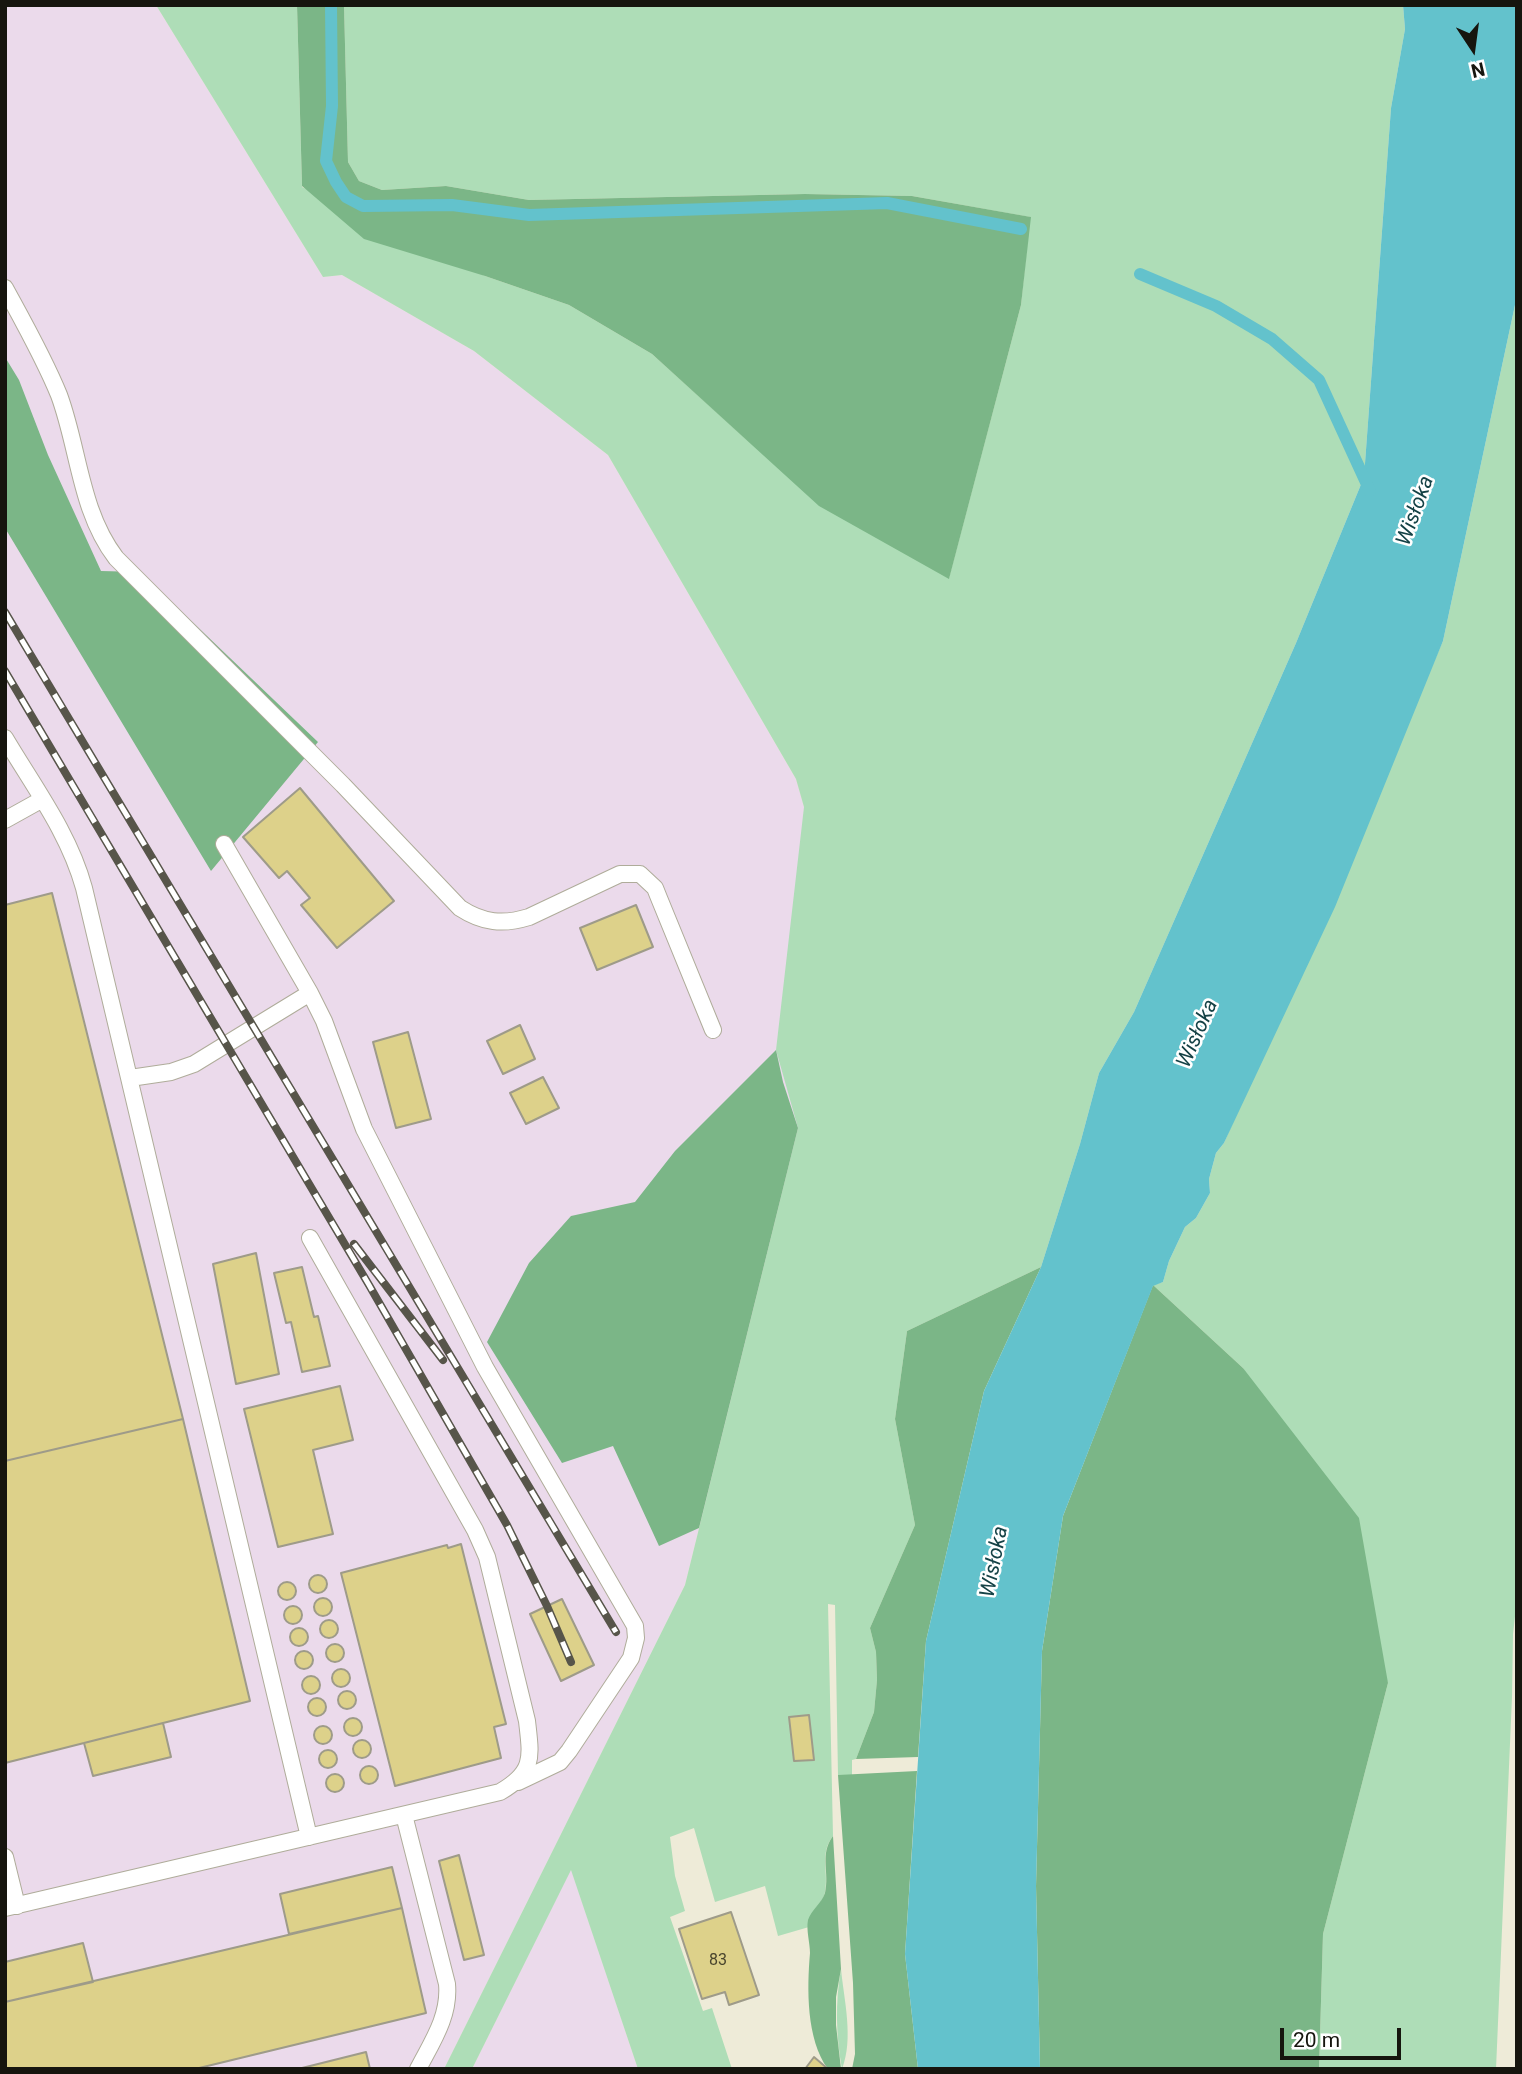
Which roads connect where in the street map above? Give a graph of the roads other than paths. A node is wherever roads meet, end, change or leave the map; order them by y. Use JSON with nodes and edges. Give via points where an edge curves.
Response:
{"nodes":[{"id":1,"x":5,"y":288,"type":"edge"},
{"id":2,"x":5,"y":738,"type":"edge"},
{"id":3,"x":41,"y":800,"type":"junction"},
{"id":4,"x":5,"y":820,"type":"edge"},
{"id":5,"x":224,"y":844,"type":"dead end"},
{"id":6,"x":310,"y":993,"type":"junction"},
{"id":7,"x":713,"y":1030,"type":"dead end"},
{"id":8,"x":130,"y":1078,"type":"junction"},
{"id":9,"x":310,"y":1238,"type":"dead end"},
{"id":10,"x":518,"y":1782,"type":"junction"},
{"id":11,"x":404,"y":1815,"type":"junction"},
{"id":12,"x":309,"y":1837,"type":"junction"},
{"id":13,"x":5,"y":1857,"type":"edge"},
{"id":14,"x":11,"y":1907,"type":"edge"},
{"id":15,"x":418,"y":2069,"type":"edge"}],
"edges":[{"from":1,"to":7,"type":"lane","via":[[59,396],[95,523],[116,558],[471,915],[484,921],[514,922],[620,874],[640,874],[659,898]]},
{"from":2,"to":3,"type":"lane"},
{"from":3,"to":4,"type":"lane"},
{"from":3,"to":8,"type":"lane","via":[[76,859]]},
{"from":5,"to":6,"type":"lane"},
{"from":6,"to":8,"type":"lane","via":[[194,1064]]},
{"from":6,"to":10,"type":"lane","via":[[365,1129],[478,1355],[635,1626],[631,1658],[569,1751],[560,1762]]},
{"from":8,"to":12,"type":"lane"},
{"from":9,"to":10,"type":"lane","via":[[487,1557],[527,1721],[528,1765]]},
{"from":10,"to":11,"type":"lane","via":[[500,1792]]},
{"from":11,"to":12,"type":"lane"},
{"from":11,"to":15,"type":"lane","via":[[448,1997]]},
{"from":12,"to":14,"type":"lane"},
{"from":13,"to":14,"type":"lane"}]}
